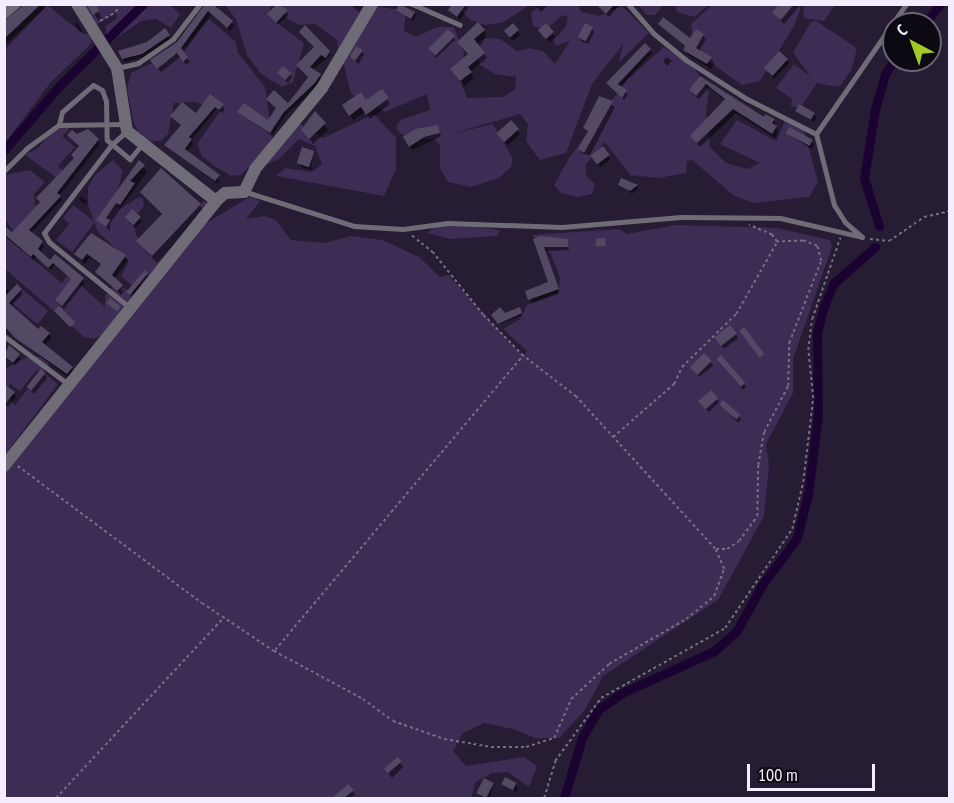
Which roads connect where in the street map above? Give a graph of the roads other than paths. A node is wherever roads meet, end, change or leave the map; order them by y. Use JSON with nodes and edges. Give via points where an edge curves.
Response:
{"nodes":[{"id":1,"x":16,"y":4,"type":"edge"},
{"id":2,"x":77,"y":4,"type":"edge"},
{"id":3,"x":200,"y":4,"type":"edge"},
{"id":4,"x":372,"y":4,"type":"edge"},
{"id":5,"x":412,"y":4,"type":"edge"},
{"id":6,"x":628,"y":4,"type":"edge"},
{"id":7,"x":906,"y":4,"type":"edge"},
{"id":8,"x":4,"y":14,"type":"edge"},
{"id":9,"x":460,"y":25,"type":"dead end"},
{"id":10,"x":117,"y":68,"type":"junction"},
{"id":11,"x":58,"y":125,"type":"junction"},
{"id":12,"x":104,"y":125,"type":"junction"},
{"id":13,"x":127,"y":127,"type":"junction"},
{"id":14,"x":816,"y":134,"type":"junction"},
{"id":15,"x":112,"y":144,"type":"junction"},
{"id":16,"x":142,"y":144,"type":"junction"},
{"id":17,"x":4,"y":171,"type":"edge"},
{"id":18,"x":244,"y":192,"type":"junction"},
{"id":19,"x":216,"y":201,"type":"junction"},
{"id":20,"x":862,"y":237,"type":"junction"},
{"id":21,"x":870,"y":239,"type":"road end"},
{"id":22,"x":129,"y":307,"type":"junction"},
{"id":23,"x":4,"y":336,"type":"edge"},
{"id":24,"x":70,"y":385,"type":"junction"},
{"id":25,"x":6,"y":460,"type":"edge"}],
"edges":[{"from":1,"to":8,"type":"street"},
{"from":2,"to":10,"type":"street"},
{"from":3,"to":10,"type":"lane","via":[[173,39],[138,63]]},
{"from":4,"to":18,"type":"street","via":[[321,88],[255,169]]},
{"from":5,"to":9,"type":"lane"},
{"from":6,"to":14,"type":"lane","via":[[653,33],[686,60],[747,99]]},
{"from":7,"to":14,"type":"lane"},
{"from":10,"to":13,"type":"street"},
{"from":11,"to":12,"type":"lane"},
{"from":11,"to":12,"type":"lane","via":[[62,112],[93,85],[102,90],[106,101]]},
{"from":11,"to":17,"type":"lane"},
{"from":12,"to":13,"type":"lane"},
{"from":12,"to":15,"type":"lane"},
{"from":13,"to":15,"type":"lane"},
{"from":13,"to":16,"type":"street"},
{"from":14,"to":20,"type":"lane","via":[[834,205],[844,222]]},
{"from":15,"to":16,"type":"lane","via":[[130,159]]},
{"from":15,"to":22,"type":"lane","via":[[44,233]]},
{"from":16,"to":19,"type":"street"},
{"from":18,"to":19,"type":"street","via":[[225,193]]},
{"from":18,"to":20,"type":"lane","via":[[354,225],[403,229],[448,223],[562,227],[681,217],[780,218]]},
{"from":19,"to":22,"type":"street"},
{"from":20,"to":21,"type":"lane"},
{"from":22,"to":24,"type":"street"},
{"from":23,"to":24,"type":"lane"},
{"from":24,"to":25,"type":"street"}]}
